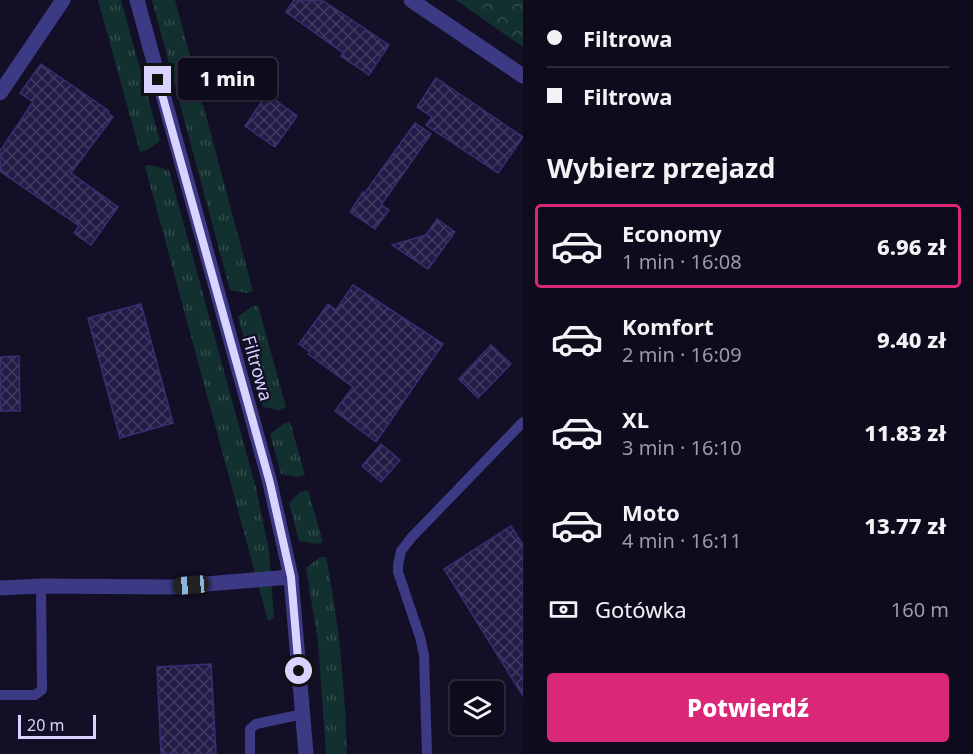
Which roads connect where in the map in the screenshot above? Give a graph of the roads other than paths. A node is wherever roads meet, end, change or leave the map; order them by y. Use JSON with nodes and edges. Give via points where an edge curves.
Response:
{"nodes":[{"id":1,"x":63,"y":0,"type":"edge"},
{"id":2,"x":137,"y":0,"type":"edge"},
{"id":3,"x":411,"y":0,"type":"edge"},
{"id":4,"x":523,"y":76,"type":"edge"},
{"id":5,"x":0,"y":93,"type":"edge"},
{"id":6,"x":523,"y":422,"type":"edge"},
{"id":7,"x":291,"y":577,"type":"junction"},
{"id":8,"x":41,"y":586,"type":"junction"},
{"id":9,"x":0,"y":588,"type":"edge"},
{"id":10,"x":0,"y":695,"type":"edge"},
{"id":11,"x":303,"y":714,"type":"junction"},
{"id":12,"x":249,"y":754,"type":"edge"},
{"id":13,"x":306,"y":754,"type":"edge"},
{"id":14,"x":427,"y":754,"type":"edge"}],
"edges":[{"from":1,"to":5,"type":"street"},
{"from":2,"to":7,"type":"street","name":"Filtrowa","via":[[270,483]]},
{"from":3,"to":4,"type":"street"},
{"from":6,"to":14,"type":"lane","via":[[401,551],[398,572],[424,655]]},
{"from":7,"to":8,"type":"street","via":[[170,587]]},
{"from":7,"to":11,"type":"street","name":"Filtrowa"},
{"from":8,"to":9,"type":"street"},
{"from":8,"to":10,"type":"lane","via":[[42,690],[34,695]]},
{"from":11,"to":12,"type":"lane","via":[[256,724],[250,729]]},
{"from":11,"to":13,"type":"street","name":"Filtrowa"}]}
